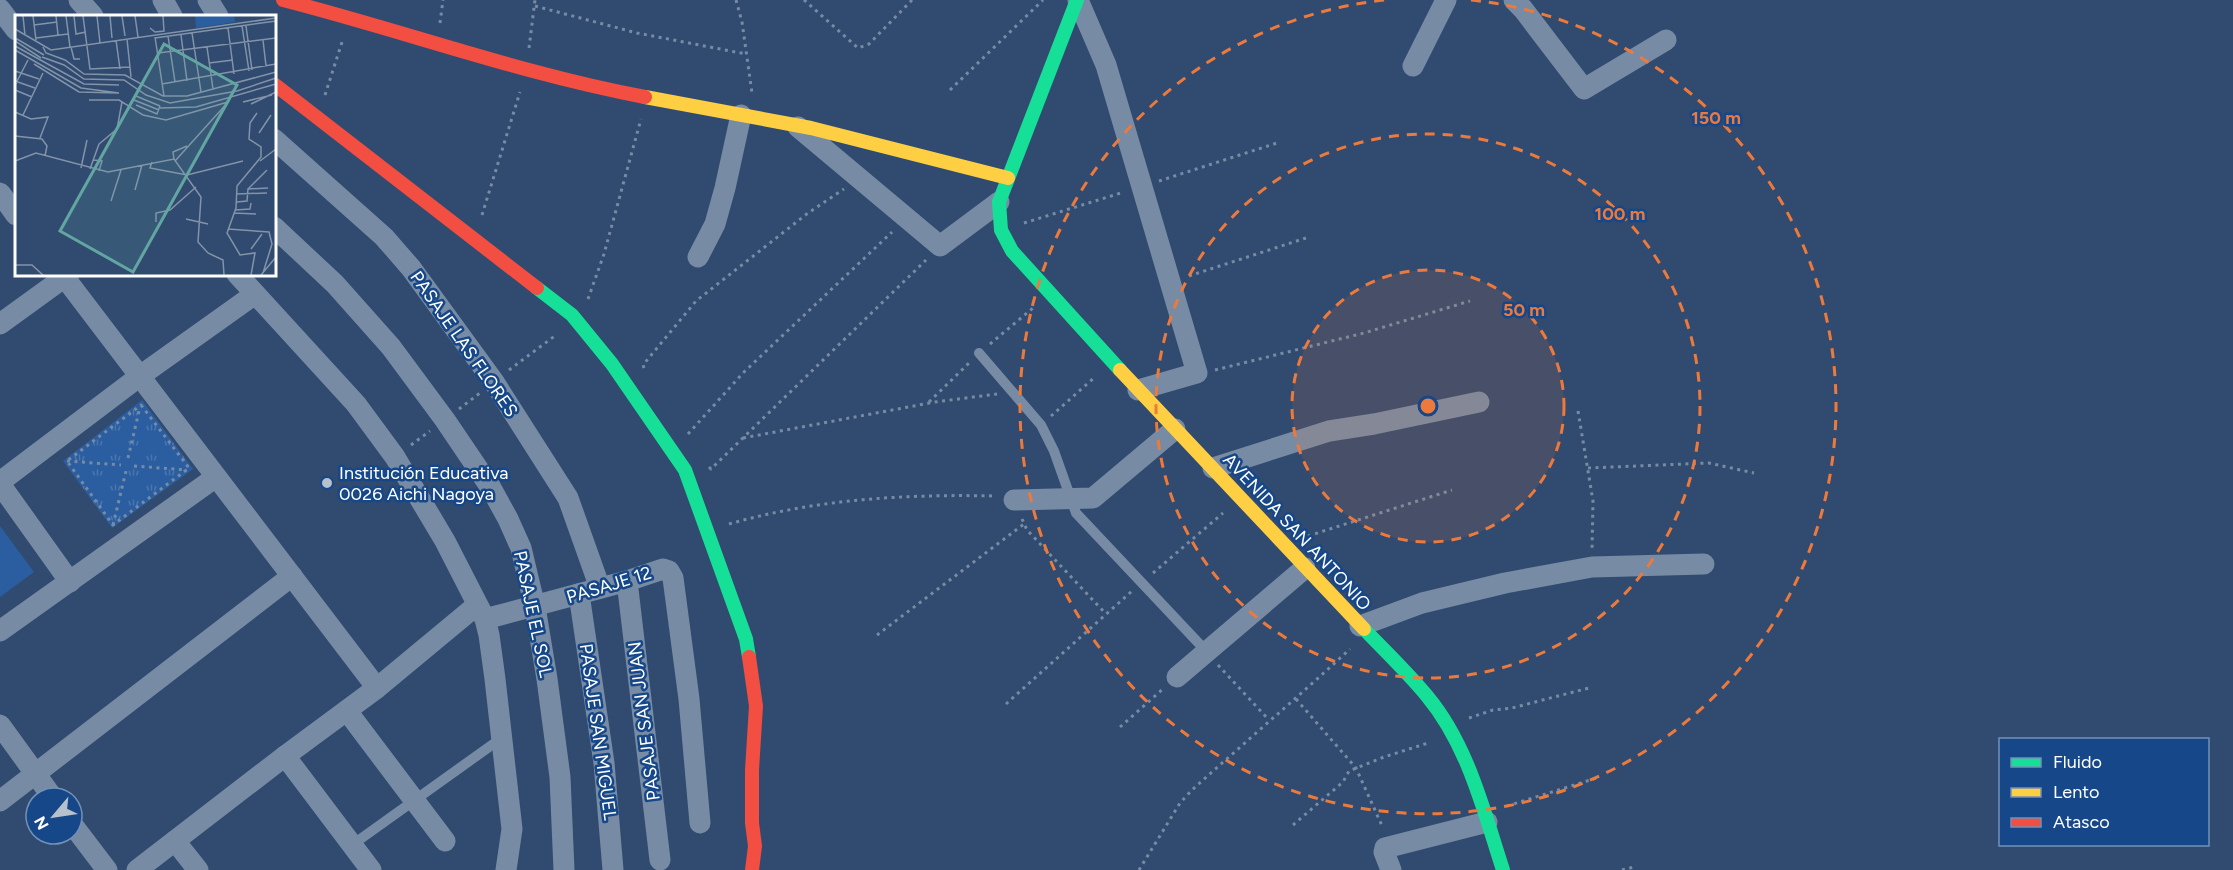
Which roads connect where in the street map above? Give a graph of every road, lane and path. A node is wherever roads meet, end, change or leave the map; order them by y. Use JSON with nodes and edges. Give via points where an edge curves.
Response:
{"nodes":[{"id":1,"x":80,"y":0,"type":"edge"},
{"id":2,"x":163,"y":0,"type":"edge"},
{"id":3,"x":208,"y":0,"type":"edge"},
{"id":4,"x":283,"y":0,"type":"edge"},
{"id":5,"x":535,"y":0,"type":"edge"},
{"id":6,"x":736,"y":0,"type":"edge"},
{"id":7,"x":804,"y":0,"type":"edge"},
{"id":8,"x":912,"y":0,"type":"edge"},
{"id":9,"x":1043,"y":0,"type":"edge"},
{"id":10,"x":1077,"y":0,"type":"edge"},
{"id":11,"x":1446,"y":0,"type":"edge"},
{"id":12,"x":1524,"y":3,"type":"edge"},
{"id":13,"x":534,"y":6,"type":"junction"},
{"id":14,"x":0,"y":9,"type":"edge"},
{"id":15,"x":92,"y":15,"type":"edge"},
{"id":16,"x":171,"y":15,"type":"edge"},
{"id":17,"x":217,"y":15,"type":"edge"},
{"id":18,"x":349,"y":17,"type":"junction"},
{"id":19,"x":15,"y":29,"type":"edge"},
{"id":20,"x":1666,"y":40,"type":"dead end"},
{"id":21,"x":747,"y":54,"type":"junction"},
{"id":22,"x":1413,"y":66,"type":"dead end"},
{"id":23,"x":527,"y":70,"type":"junction"},
{"id":24,"x":276,"y":86,"type":"edge"},
{"id":25,"x":950,"y":90,"type":"dead end"},
{"id":26,"x":640,"y":96,"type":"junction"},
{"id":27,"x":748,"y":117,"type":"junction"},
{"id":28,"x":318,"y":118,"type":"junction"},
{"id":29,"x":795,"y":125,"type":"junction"},
{"id":30,"x":276,"y":141,"type":"edge"},
{"id":31,"x":1008,"y":178,"type":"junction"},
{"id":32,"x":859,"y":179,"type":"junction"},
{"id":33,"x":0,"y":194,"type":"edge"},
{"id":34,"x":999,"y":202,"type":"junction"},
{"id":35,"x":15,"y":214,"type":"edge"},
{"id":36,"x":907,"y":219,"type":"junction"},
{"id":37,"x":276,"y":229,"type":"edge"},
{"id":38,"x":1309,"y":237,"type":"dead end"},
{"id":39,"x":475,"y":240,"type":"junction"},
{"id":40,"x":940,"y":246,"type":"junction"},
{"id":41,"x":698,"y":257,"type":"dead end"},
{"id":42,"x":65,"y":276,"type":"edge"},
{"id":43,"x":239,"y":276,"type":"edge"},
{"id":44,"x":1170,"y":282,"type":"junction"},
{"id":45,"x":255,"y":294,"type":"junction"},
{"id":46,"x":1470,"y":301,"type":"dead end"},
{"id":47,"x":0,"y":324,"type":"edge"},
{"id":48,"x":579,"y":324,"type":"junction"},
{"id":49,"x":979,"y":353,"type":"dead end"},
{"id":50,"x":1113,"y":362,"type":"junction"},
{"id":51,"x":1197,"y":373,"type":"junction"},
{"id":52,"x":140,"y":376,"type":"junction"},
{"id":53,"x":1138,"y":390,"type":"junction"},
{"id":54,"x":632,"y":392,"type":"junction"},
{"id":55,"x":1013,"y":392,"type":"junction"},
{"id":56,"x":1479,"y":402,"type":"dead end"},
{"id":57,"x":141,"y":405,"type":"junction"},
{"id":58,"x":1578,"y":411,"type":"dead end"},
{"id":59,"x":1041,"y":424,"type":"junction"},
{"id":60,"x":1175,"y":429,"type":"junction"},
{"id":61,"x":685,"y":438,"type":"dead end"},
{"id":62,"x":743,"y":438,"type":"junction"},
{"id":63,"x":128,"y":458,"type":"dead end"},
{"id":64,"x":67,"y":460,"type":"junction"},
{"id":65,"x":121,"y":465,"type":"dead end"},
{"id":66,"x":134,"y":466,"type":"dead end"},
{"id":67,"x":1213,"y":468,"type":"junction"},
{"id":68,"x":1588,"y":468,"type":"junction"},
{"id":69,"x":187,"y":470,"type":"junction"},
{"id":70,"x":685,"y":470,"type":"junction"},
{"id":71,"x":126,"y":471,"type":"dead end"},
{"id":72,"x":1754,"y":473,"type":"dead end"},
{"id":73,"x":216,"y":477,"type":"junction"},
{"id":74,"x":0,"y":483,"type":"edge"},
{"id":75,"x":1452,"y":490,"type":"dead end"},
{"id":76,"x":1241,"y":497,"type":"junction"},
{"id":77,"x":1014,"y":500,"type":"junction"},
{"id":78,"x":1072,"y":500,"type":"junction"},
{"id":79,"x":1024,"y":524,"type":"junction"},
{"id":80,"x":706,"y":528,"type":"junction"},
{"id":81,"x":118,"y":534,"type":"junction"},
{"id":82,"x":1284,"y":544,"type":"junction"},
{"id":83,"x":1704,"y":564,"type":"dead end"},
{"id":84,"x":1592,"y":567,"type":"junction"},
{"id":85,"x":1305,"y":568,"type":"junction"},
{"id":86,"x":292,"y":576,"type":"junction"},
{"id":87,"x":627,"y":581,"type":"junction"},
{"id":88,"x":70,"y":582,"type":"junction"},
{"id":89,"x":1142,"y":583,"type":"junction"},
{"id":90,"x":600,"y":588,"type":"junction"},
{"id":91,"x":579,"y":594,"type":"junction"},
{"id":92,"x":535,"y":607,"type":"junction"},
{"id":93,"x":481,"y":612,"type":"junction"},
{"id":94,"x":1106,"y":614,"type":"junction"},
{"id":95,"x":1363,"y":629,"type":"junction"},
{"id":96,"x":0,"y":631,"type":"edge"},
{"id":97,"x":877,"y":635,"type":"dead end"},
{"id":98,"x":1207,"y":652,"type":"junction"},
{"id":99,"x":1177,"y":677,"type":"joint"},
{"id":100,"x":377,"y":688,"type":"junction"},
{"id":101,"x":1589,"y":688,"type":"dead end"},
{"id":102,"x":1296,"y":699,"type":"junction"},
{"id":103,"x":1006,"y":704,"type":"dead end"},
{"id":104,"x":348,"y":711,"type":"junction"},
{"id":105,"x":1269,"y":720,"type":"junction"},
{"id":106,"x":0,"y":725,"type":"edge"},
{"id":107,"x":1120,"y":727,"type":"dead end"},
{"id":108,"x":1450,"y":730,"type":"junction"},
{"id":109,"x":503,"y":737,"type":"junction"},
{"id":110,"x":285,"y":756,"type":"junction"},
{"id":111,"x":1356,"y":768,"type":"junction"},
{"id":112,"x":35,"y":774,"type":"junction"},
{"id":113,"x":1600,"y":777,"type":"dead end"},
{"id":114,"x":44,"y":786,"type":"edge"},
{"id":115,"x":0,"y":801,"type":"edge"},
{"id":116,"x":415,"y":801,"type":"junction"},
{"id":117,"x":1485,"y":818,"type":"junction"},
{"id":118,"x":700,"y":823,"type":"dead end"},
{"id":119,"x":1293,"y":825,"type":"dead end"},
{"id":120,"x":84,"y":840,"type":"edge"},
{"id":121,"x":175,"y":841,"type":"junction"},
{"id":122,"x":445,"y":841,"type":"dead end"},
{"id":123,"x":352,"y":845,"type":"junction"},
{"id":124,"x":660,"y":860,"type":"dead end"},
{"id":125,"x":1387,"y":860,"type":"edge"},
{"id":126,"x":1634,"y":867,"type":"dead end"},
{"id":127,"x":107,"y":870,"type":"edge"},
{"id":128,"x":137,"y":870,"type":"edge"},
{"id":129,"x":198,"y":870,"type":"edge"},
{"id":130,"x":371,"y":870,"type":"edge"},
{"id":131,"x":506,"y":870,"type":"edge"},
{"id":132,"x":564,"y":870,"type":"edge"},
{"id":133,"x":613,"y":870,"type":"edge"},
{"id":134,"x":752,"y":870,"type":"edge"},
{"id":135,"x":1139,"y":870,"type":"edge"},
{"id":136,"x":1503,"y":870,"type":"edge"},
{"id":137,"x":1622,"y":870,"type":"edge"}],
"edges":[{"from":1,"to":15,"type":"street"},
{"from":2,"to":16,"type":"street"},
{"from":3,"to":17,"type":"street"},
{"from":4,"to":18,"type":"street"},
{"from":5,"to":13,"type":"path"},
{"from":6,"to":21,"type":"path"},
{"from":7,"to":8,"type":"path","via":[[858,48],[869,44]]},
{"from":9,"to":25,"type":"path"},
{"from":10,"to":31,"type":"street"},
{"from":10,"to":44,"type":"street","via":[[1106,65]]},
{"from":11,"to":22,"type":"street"},
{"from":12,"to":20,"type":"street","via":[[1584,89]]},
{"from":13,"to":21,"type":"path","via":[[636,33]]},
{"from":13,"to":23,"type":"path"},
{"from":14,"to":19,"type":"street"},
{"from":18,"to":23,"type":"street"},
{"from":18,"to":28,"type":"path"},
{"from":21,"to":27,"type":"path"},
{"from":23,"to":26,"type":"street"},
{"from":23,"to":39,"type":"path"},
{"from":24,"to":28,"type":"street"},
{"from":26,"to":27,"type":"street"},
{"from":26,"to":48,"type":"path","via":[[641,123],[604,254]]},
{"from":27,"to":29,"type":"street"},
{"from":27,"to":41,"type":"street","via":[[715,224]]},
{"from":28,"to":39,"type":"street"},
{"from":29,"to":31,"type":"street"},
{"from":29,"to":32,"type":"street"},
{"from":30,"to":90,"type":"street","name":"PASAJE LAS FLORES","via":[[384,237],[411,268],[487,373],[568,498]]},
{"from":31,"to":34,"type":"street"},
{"from":32,"to":36,"type":"street"},
{"from":32,"to":54,"type":"path","via":[[808,213],[696,301],[643,365],[646,374]]},
{"from":33,"to":35,"type":"street"},
{"from":34,"to":40,"type":"street"},
{"from":34,"to":50,"type":"street","name":"AVENIDA SAN ANTONIO","via":[[1001,231],[1012,251]]},
{"from":36,"to":40,"type":"street"},
{"from":36,"to":61,"type":"path","via":[[743,373]]},
{"from":37,"to":92,"type":"street","name":"PASAJE EL SOL","via":[[335,284],[391,347],[445,420],[508,519]]},
{"from":38,"to":44,"type":"path"},
{"from":39,"to":48,"type":"street"},
{"from":40,"to":62,"type":"path"},
{"from":42,"to":47,"type":"street"},
{"from":42,"to":52,"type":"street"},
{"from":43,"to":45,"type":"street"},
{"from":44,"to":51,"type":"street"},
{"from":45,"to":52,"type":"street"},
{"from":45,"to":93,"type":"street","via":[[356,404],[395,457]]},
{"from":46,"to":51,"type":"path","via":[[1364,333]]},
{"from":48,"to":54,"type":"street"},
{"from":49,"to":55,"type":"lane"},
{"from":50,"to":53,"type":"street","name":"AVENIDA SAN ANTONIO"},
{"from":50,"to":59,"type":"path"},
{"from":51,"to":53,"type":"street"},
{"from":52,"to":73,"type":"street"},
{"from":52,"to":74,"type":"street"},
{"from":53,"to":60,"type":"street","name":"AVENIDA SAN ANTONIO"},
{"from":54,"to":70,"type":"street"},
{"from":55,"to":59,"type":"lane"},
{"from":55,"to":62,"type":"path"},
{"from":56,"to":67,"type":"street","via":[[1329,431]]},
{"from":57,"to":63,"type":"path"},
{"from":57,"to":64,"type":"path"},
{"from":57,"to":69,"type":"path"},
{"from":58,"to":68,"type":"path"},
{"from":59,"to":78,"type":"lane"},
{"from":60,"to":67,"type":"street","name":"AVENIDA SAN ANTONIO"},
{"from":60,"to":78,"type":"street","via":[[1093,498]]},
{"from":62,"to":70,"type":"path","via":[[711,469],[703,463]]},
{"from":64,"to":65,"type":"path"},
{"from":64,"to":81,"type":"path"},
{"from":66,"to":69,"type":"path"},
{"from":67,"to":76,"type":"street","name":"AVENIDA SAN ANTONIO"},
{"from":68,"to":72,"type":"path","via":[[1709,463]]},
{"from":68,"to":84,"type":"path","via":[[1593,501]]},
{"from":69,"to":81,"type":"path"},
{"from":70,"to":80,"type":"street"},
{"from":71,"to":81,"type":"path"},
{"from":73,"to":81,"type":"street"},
{"from":73,"to":86,"type":"street"},
{"from":74,"to":88,"type":"street"},
{"from":75,"to":82,"type":"path"},
{"from":76,"to":82,"type":"street","name":"AVENIDA SAN ANTONIO"},
{"from":76,"to":89,"type":"path"},
{"from":77,"to":78,"type":"street"},
{"from":77,"to":79,"type":"path"},
{"from":77,"to":80,"type":"path","via":[[1006,496],[940,494],[872,498],[760,515]]},
{"from":78,"to":89,"type":"lane","via":[[1076,513]]},
{"from":79,"to":94,"type":"path"},
{"from":79,"to":97,"type":"path"},
{"from":80,"to":134,"type":"street","via":[[746,639],[756,706]]},
{"from":81,"to":88,"type":"street"},
{"from":82,"to":85,"type":"street","name":"AVENIDA SAN ANTONIO"},
{"from":83,"to":84,"type":"street"},
{"from":84,"to":95,"type":"street","via":[[1422,603]]},
{"from":85,"to":95,"type":"street","name":"AVENIDA SAN ANTONIO"},
{"from":85,"to":98,"type":"street"},
{"from":86,"to":100,"type":"street"},
{"from":86,"to":112,"type":"street"},
{"from":87,"to":90,"type":"street","name":"PASAJE 12"},
{"from":87,"to":118,"type":"street","name":"PASAJE 12","via":[[663,569],[673,578]]},
{"from":87,"to":124,"type":"street","name":"PASAJE SAN JUAN"},
{"from":88,"to":96,"type":"street"},
{"from":89,"to":94,"type":"path"},
{"from":89,"to":98,"type":"lane"},
{"from":90,"to":91,"type":"street","name":"PASAJE 12"},
{"from":91,"to":92,"type":"street","name":"PASAJE 12"},
{"from":91,"to":133,"type":"street","name":"PASAJE SAN MIGUEL","via":[[604,763]]},
{"from":92,"to":93,"type":"street","name":"PASAJE 12"},
{"from":92,"to":132,"type":"street","name":"PASAJE EL SOL","via":[[560,777]]},
{"from":93,"to":100,"type":"street"},
{"from":93,"to":109,"type":"street","via":[[489,635]]},
{"from":94,"to":103,"type":"path"},
{"from":95,"to":102,"type":"path"},
{"from":95,"to":108,"type":"street","name":"AVENIDA SAN ANTONIO","via":[[1428,698]]},
{"from":98,"to":99,"type":"street"},
{"from":98,"to":105,"type":"path"},
{"from":99,"to":107,"type":"path"},
{"from":100,"to":104,"type":"street"},
{"from":101,"to":108,"type":"path","via":[[1493,710]]},
{"from":102,"to":105,"type":"path"},
{"from":102,"to":111,"type":"path"},
{"from":104,"to":110,"type":"street"},
{"from":104,"to":116,"type":"street"},
{"from":105,"to":135,"type":"path","via":[[1180,803]]},
{"from":106,"to":112,"type":"street"},
{"from":108,"to":111,"type":"path"},
{"from":108,"to":117,"type":"street","name":"AVENIDA SAN ANTONIO","via":[[1470,771]]},
{"from":109,"to":116,"type":"lane"},
{"from":109,"to":131,"type":"street","via":[[512,829]]},
{"from":110,"to":121,"type":"street"},
{"from":110,"to":123,"type":"street"},
{"from":111,"to":119,"type":"path"},
{"from":111,"to":125,"type":"path"},
{"from":112,"to":114,"type":"street"},
{"from":112,"to":115,"type":"street"},
{"from":113,"to":117,"type":"path"},
{"from":116,"to":122,"type":"street"},
{"from":116,"to":123,"type":"lane"},
{"from":117,"to":125,"type":"street"},
{"from":117,"to":136,"type":"street","name":"AVENIDA SAN ANTONIO"},
{"from":120,"to":127,"type":"street"},
{"from":121,"to":128,"type":"street"},
{"from":121,"to":129,"type":"street"},
{"from":123,"to":130,"type":"street"},
{"from":126,"to":137,"type":"path"}]}
